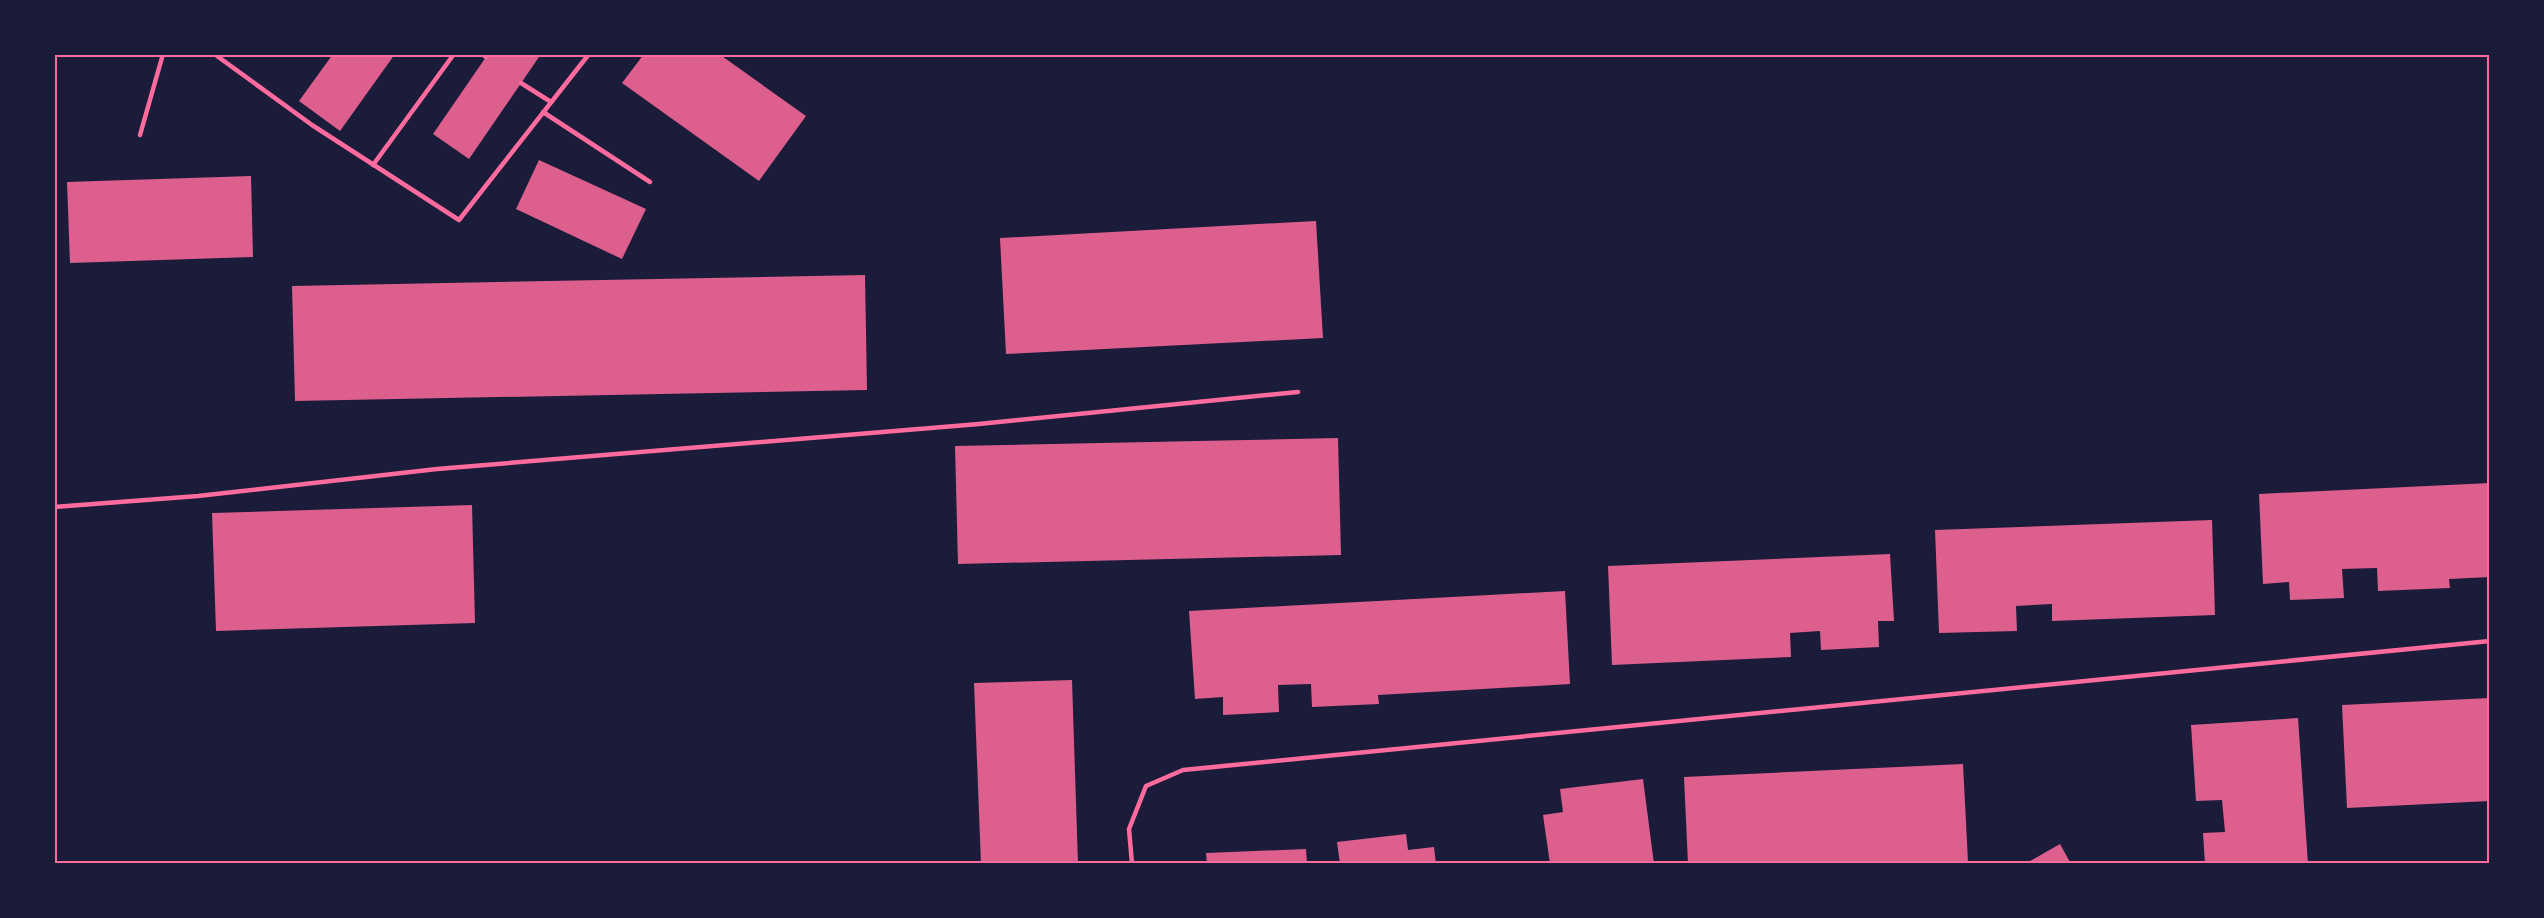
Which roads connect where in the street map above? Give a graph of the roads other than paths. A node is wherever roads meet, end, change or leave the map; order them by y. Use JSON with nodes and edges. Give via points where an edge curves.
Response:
{"nodes":[{"id":1,"x":164,"y":54,"type":"edge"},
{"id":2,"x":454,"y":54,"type":"edge"},
{"id":3,"x":589,"y":54,"type":"edge"},
{"id":4,"x":217,"y":55,"type":"edge"},
{"id":5,"x":521,"y":83,"type":"dead end"},
{"id":6,"x":551,"y":102,"type":"junction"},
{"id":7,"x":543,"y":112,"type":"junction"},
{"id":8,"x":140,"y":135,"type":"dead end"},
{"id":9,"x":373,"y":165,"type":"junction"},
{"id":10,"x":650,"y":182,"type":"dead end"},
{"id":11,"x":1298,"y":392,"type":"dead end"},
{"id":12,"x":54,"y":507,"type":"edge"},
{"id":13,"x":2490,"y":641,"type":"edge"},
{"id":14,"x":1132,"y":864,"type":"edge"}],
"edges":[{"from":1,"to":8,"type":"lane"},
{"from":2,"to":9,"type":"lane"},
{"from":3,"to":6,"type":"lane"},
{"from":4,"to":9,"type":"lane"},
{"from":5,"to":6,"type":"lane"},
{"from":6,"to":7,"type":"lane"},
{"from":7,"to":9,"type":"lane","via":[[459,220]]},
{"from":7,"to":10,"type":"lane"},
{"from":11,"to":12,"type":"lane"},
{"from":13,"to":14,"type":"lane","via":[[1183,770],[1146,786],[1129,829]]}]}
